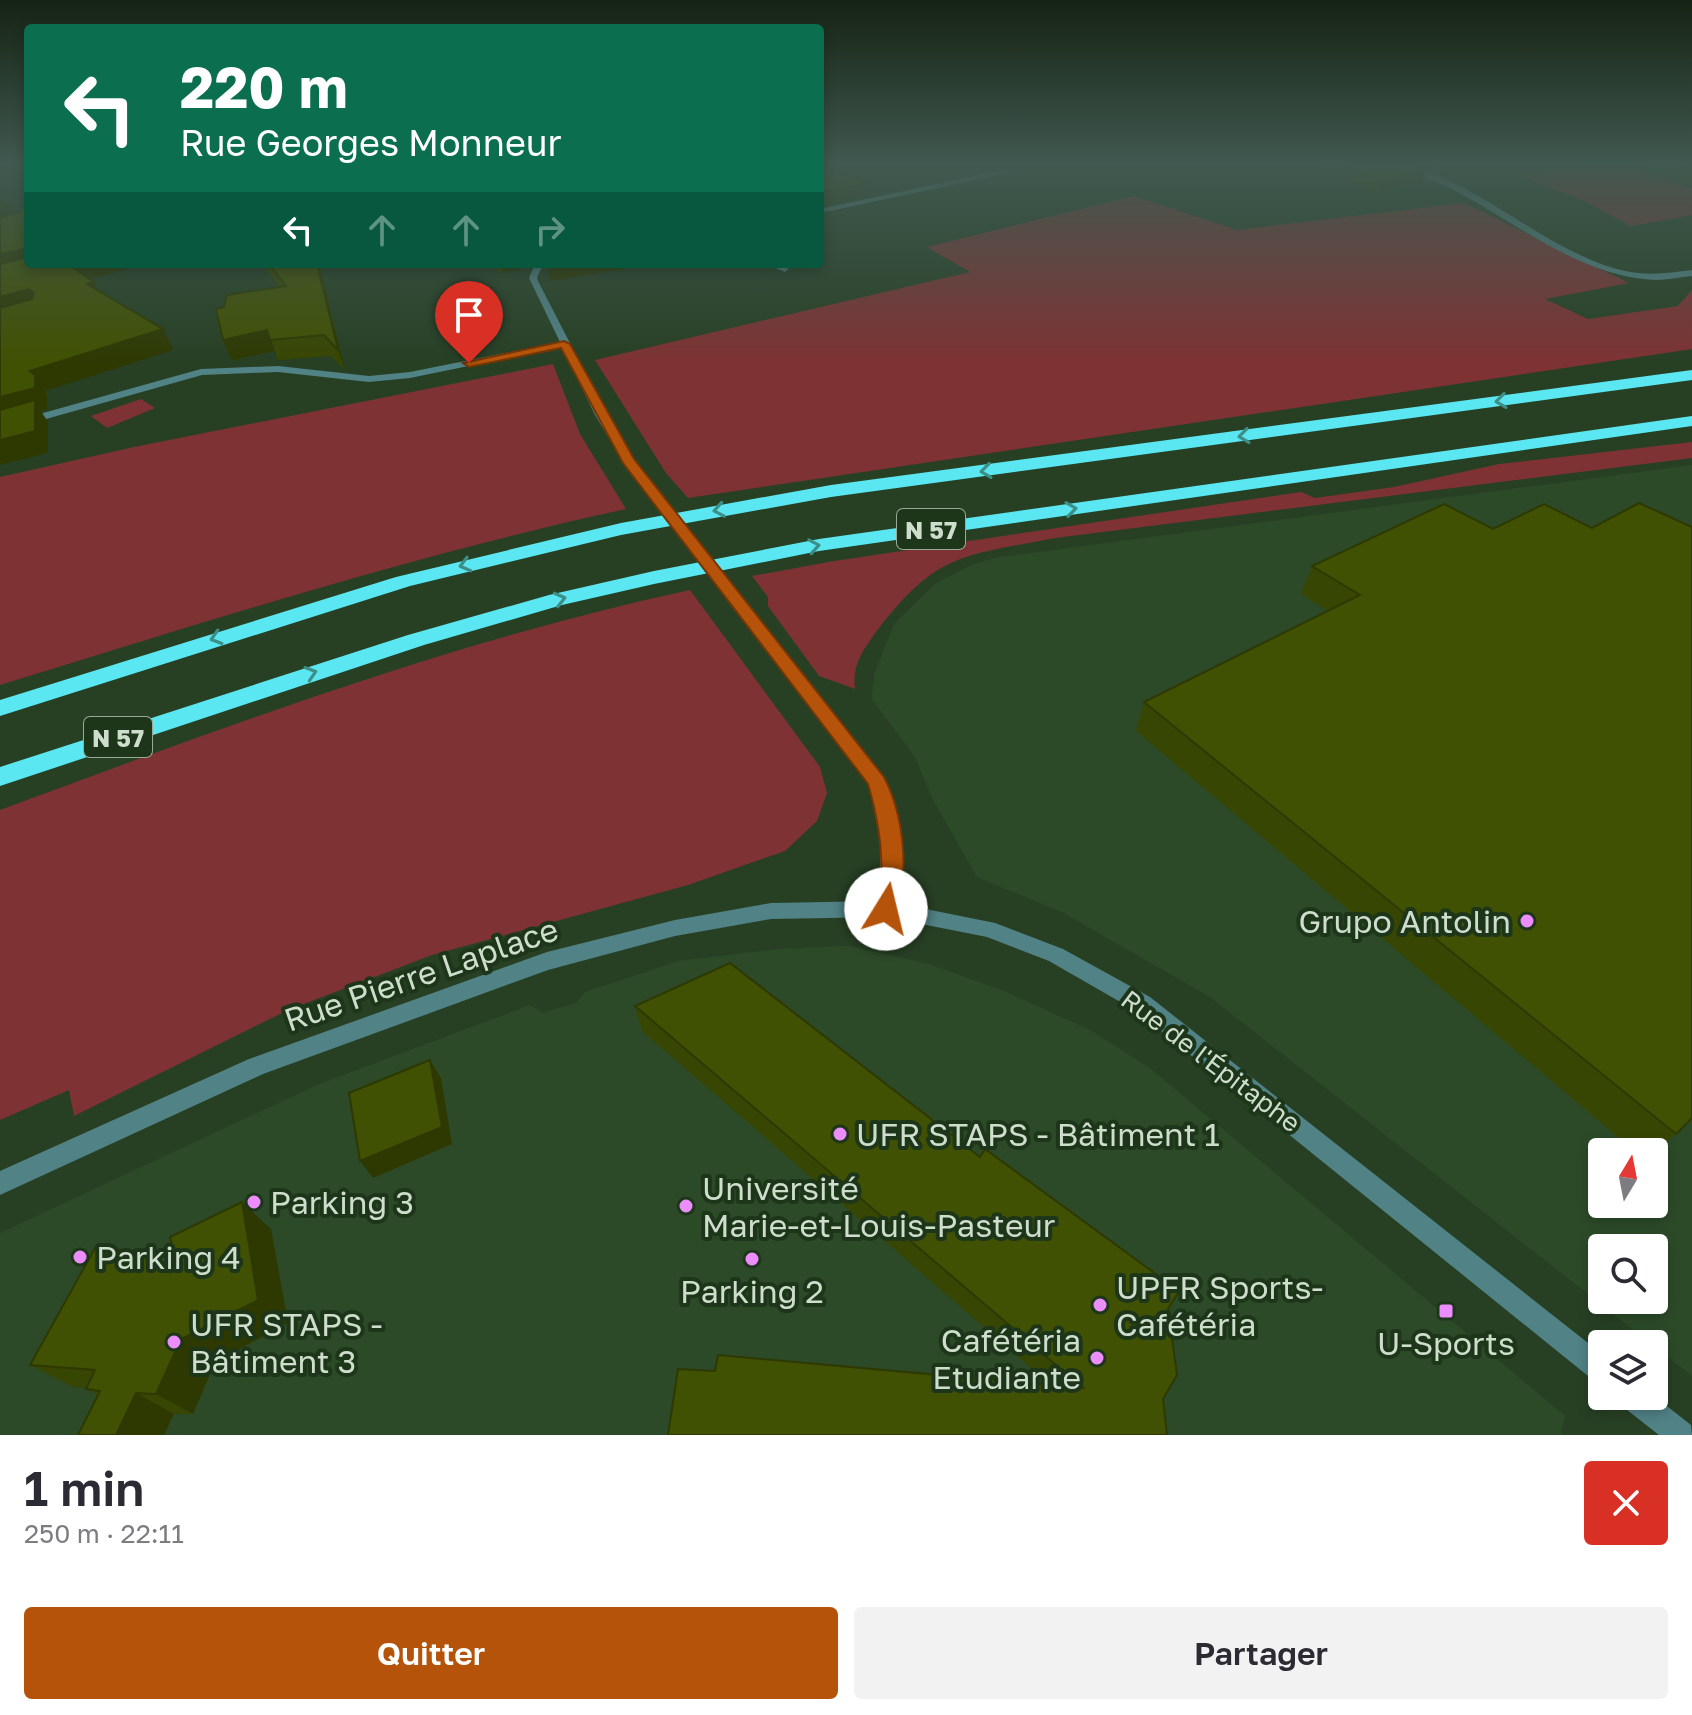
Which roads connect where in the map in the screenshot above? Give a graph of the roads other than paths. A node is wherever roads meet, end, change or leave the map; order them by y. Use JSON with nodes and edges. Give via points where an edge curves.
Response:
{"nodes":[{"id":1,"x":1527,"y":229,"type":"edge"},
{"id":2,"x":537,"y":268,"type":"edge"},
{"id":3,"x":782,"y":268,"type":"edge"},
{"id":4,"x":785,"y":269,"type":"dead end"},
{"id":5,"x":1692,"y":273,"type":"edge"},
{"id":6,"x":564,"y":344,"type":"junction"},
{"id":7,"x":1692,"y":365,"type":"edge"},
{"id":8,"x":1692,"y":375,"type":"edge"},
{"id":9,"x":1578,"y":390,"type":"junction"},
{"id":10,"x":1692,"y":423,"type":"edge"},
{"id":11,"x":0,"y":429,"type":"edge"},
{"id":12,"x":0,"y":708,"type":"edge"},
{"id":13,"x":0,"y":777,"type":"edge"},
{"id":14,"x":886,"y":909,"type":"junction"},
{"id":15,"x":0,"y":1183,"type":"edge"},
{"id":16,"x":1588,"y":1360,"type":"edge"},
{"id":17,"x":1650,"y":1410,"type":"edge"},
{"id":18,"x":1681,"y":1435,"type":"edge"}],
"edges":[{"from":1,"to":5,"type":"street","via":[[1616,271],[1665,278]]},
{"from":2,"to":6,"type":"street","via":[[533,278]]},
{"from":3,"to":4,"type":"street"},
{"from":6,"to":11,"type":"street","via":[[369,379],[278,369],[201,372]]},
{"from":6,"to":14,"type":"street","via":[[601,415],[645,482],[877,782],[890,824]]},
{"from":7,"to":9,"type":"highway"},
{"from":8,"to":9,"type":"highway","number":"N 57"},
{"from":9,"to":12,"type":"highway","number":"N 57","one_way":true,"via":[[831,491],[621,529],[403,581]]},
{"from":13,"to":10,"type":"highway","number":"N 57","one_way":true,"via":[[402,644],[676,573],[834,543]]},
{"from":14,"to":15,"type":"street","name":"Rue Pierre Laplace","via":[[771,911],[675,928],[547,961],[257,1066]]},
{"from":14,"to":16,"type":"street","name":"Rue de l'Épitaphe","via":[[988,929],[1056,955],[1143,1004]]},
{"from":17,"to":18,"type":"street"}]}
